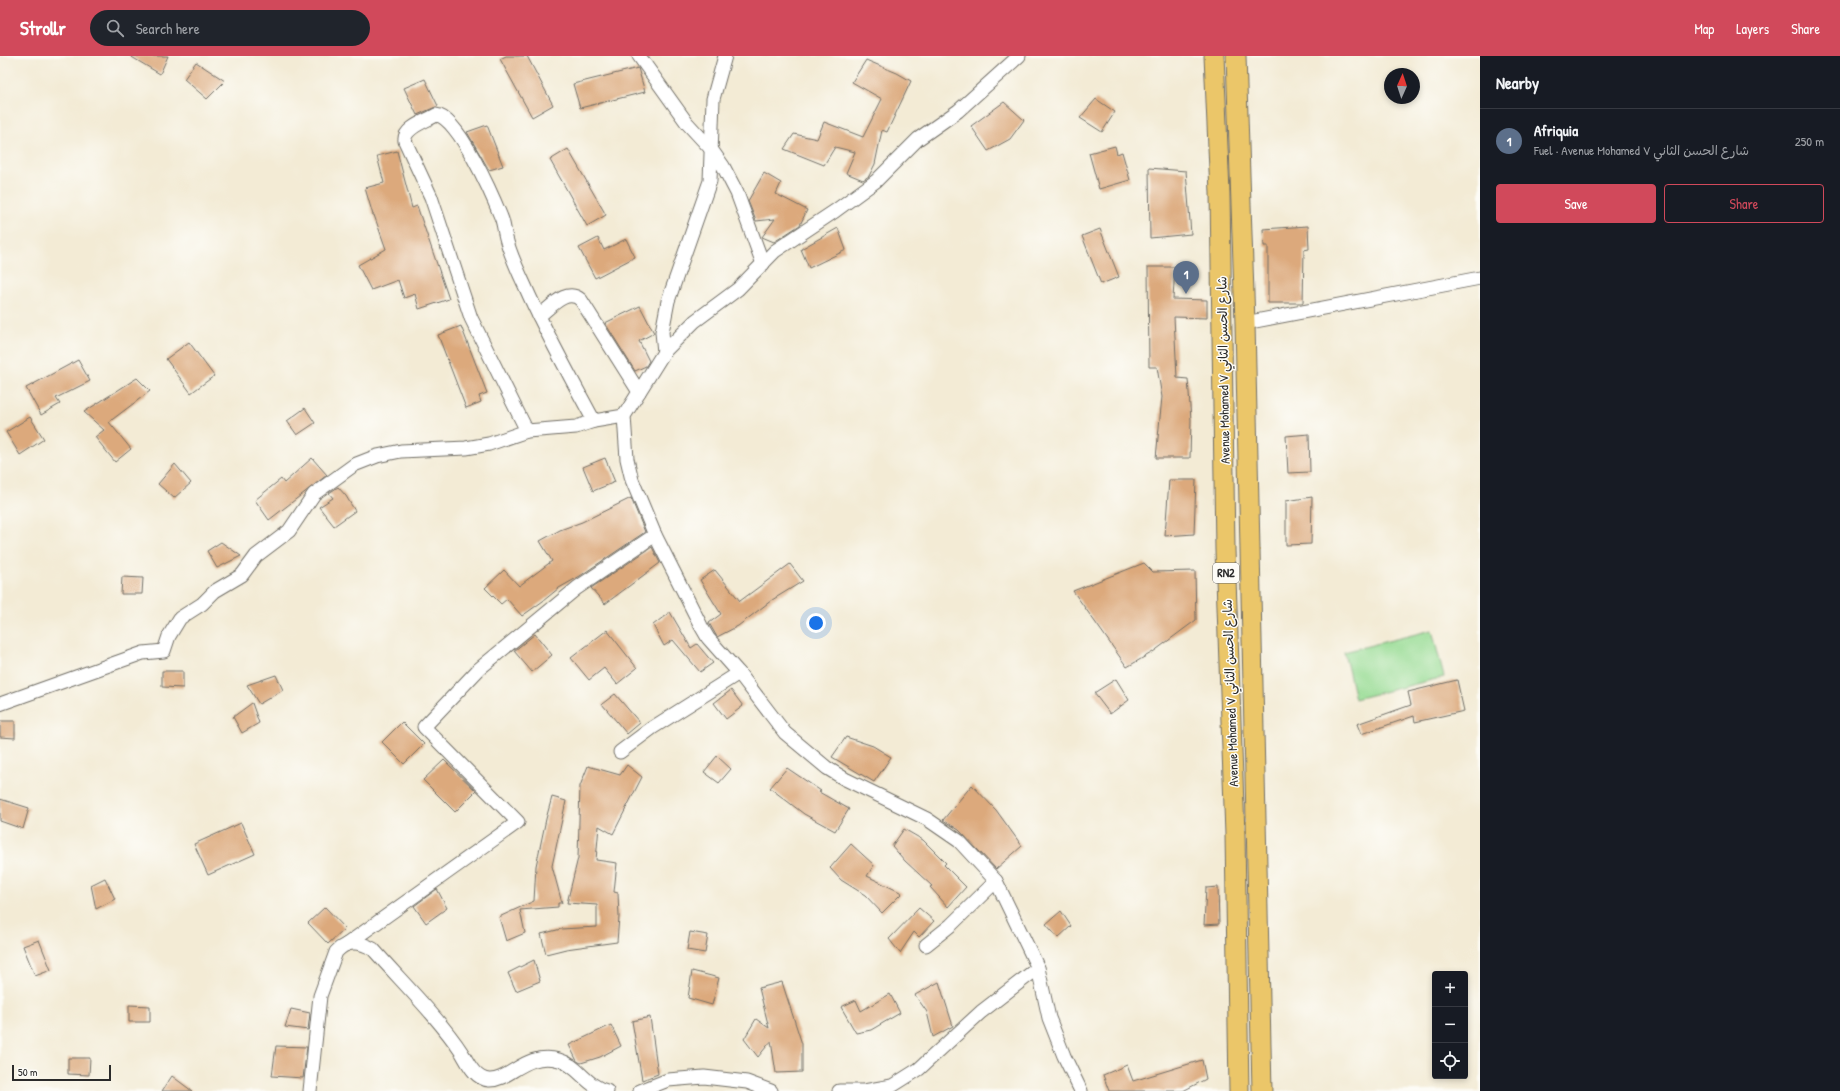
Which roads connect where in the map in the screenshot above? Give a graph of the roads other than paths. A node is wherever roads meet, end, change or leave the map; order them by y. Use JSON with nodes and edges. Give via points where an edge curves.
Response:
{"nodes":[{"id":1,"x":639,"y":56,"type":"edge"},
{"id":2,"x":725,"y":56,"type":"edge"},
{"id":3,"x":1019,"y":56,"type":"edge"},
{"id":4,"x":1214,"y":56,"type":"edge"},
{"id":5,"x":1236,"y":56,"type":"edge"},
{"id":6,"x":711,"y":149,"type":"junction"},
{"id":7,"x":763,"y":264,"type":"junction"},
{"id":8,"x":1480,"y":278,"type":"edge"},
{"id":9,"x":539,"y":316,"type":"junction"},
{"id":10,"x":1245,"y":323,"type":"junction"},
{"id":11,"x":664,"y":352,"type":"junction"},
{"id":12,"x":639,"y":392,"type":"junction"},
{"id":13,"x":624,"y":416,"type":"junction"},
{"id":14,"x":594,"y":421,"type":"junction"},
{"id":15,"x":527,"y":431,"type":"junction"},
{"id":16,"x":655,"y":535,"type":"junction"},
{"id":17,"x":739,"y":673,"type":"junction"},
{"id":18,"x":0,"y":704,"type":"edge"},
{"id":19,"x":620,"y":752,"type":"dead end"},
{"id":20,"x":996,"y":881,"type":"junction"},
{"id":21,"x":347,"y":944,"type":"junction"},
{"id":22,"x":926,"y":945,"type":"dead end"},
{"id":23,"x":1038,"y":968,"type":"junction"},
{"id":24,"x":310,"y":1091,"type":"edge"},
{"id":25,"x":607,"y":1091,"type":"edge"},
{"id":26,"x":640,"y":1091,"type":"edge"},
{"id":27,"x":771,"y":1091,"type":"edge"},
{"id":28,"x":839,"y":1091,"type":"edge"},
{"id":29,"x":1081,"y":1091,"type":"edge"},
{"id":30,"x":1239,"y":1091,"type":"edge"},
{"id":31,"x":1262,"y":1091,"type":"edge"}],
"edges":[{"from":1,"to":6,"type":"street","via":[[687,123]]},
{"from":2,"to":6,"type":"street","via":[[713,99]]},
{"from":3,"to":7,"type":"street","via":[[958,111],[918,139],[876,181],[835,212],[775,251]]},
{"from":4,"to":30,"type":"highway","name":"Avenue Mohamed V شارع الحسن الثاني","number":"RN2","via":[[1220,216],[1225,550],[1235,835]]},
{"from":5,"to":10,"type":"highway","name":"Avenue Mohamed V شارع الحسن الثاني","number":"RN2"},
{"from":6,"to":7,"type":"street","via":[[737,193]]},
{"from":6,"to":11,"type":"street","via":[[710,181],[668,301],[662,332]]},
{"from":7,"to":11,"type":"street","via":[[738,289],[695,321]]},
{"from":8,"to":10,"type":"street"},
{"from":9,"to":12,"type":"street","via":[[563,297],[570,294],[576,296]]},
{"from":9,"to":14,"type":"street"},
{"from":9,"to":15,"type":"street","via":[[506,239],[502,220],[491,194],[455,129],[444,118],[436,115],[407,132],[405,141],[431,197],[471,318]]},
{"from":10,"to":31,"type":"highway","name":"Avenue Mohamed V شارع الحسن الثاني","number":"RN2"},
{"from":11,"to":12,"type":"street"},
{"from":12,"to":13,"type":"street"},
{"from":13,"to":14,"type":"street"},
{"from":13,"to":16,"type":"street","via":[[627,459],[632,480]]},
{"from":14,"to":15,"type":"street","via":[[576,427]]},
{"from":15,"to":18,"type":"street","via":[[489,444],[401,452],[377,456],[354,465],[314,494],[289,531],[256,556],[242,575],[180,618],[169,636],[164,651],[144,653]]},
{"from":16,"to":17,"type":"street","via":[[708,638]]},
{"from":16,"to":21,"type":"street","via":[[577,588],[479,668],[424,727],[518,822]]},
{"from":17,"to":19,"type":"street","via":[[652,728]]},
{"from":17,"to":20,"type":"street","via":[[785,733],[827,768],[927,819],[959,841]]},
{"from":20,"to":22,"type":"street","via":[[951,925]]},
{"from":20,"to":23,"type":"street"},
{"from":21,"to":24,"type":"street","via":[[336,952],[320,996]]},
{"from":21,"to":25,"type":"street","via":[[363,943],[373,949],[455,1043],[479,1077],[496,1080],[525,1062],[544,1058],[560,1060],[601,1090]]},
{"from":23,"to":28,"type":"street","via":[[981,1012],[919,1069],[892,1086],[864,1091]]},
{"from":23,"to":29,"type":"street","via":[[1049,1018]]},
{"from":26,"to":27,"type":"street","via":[[668,1080],[704,1077],[747,1082]]}]}
